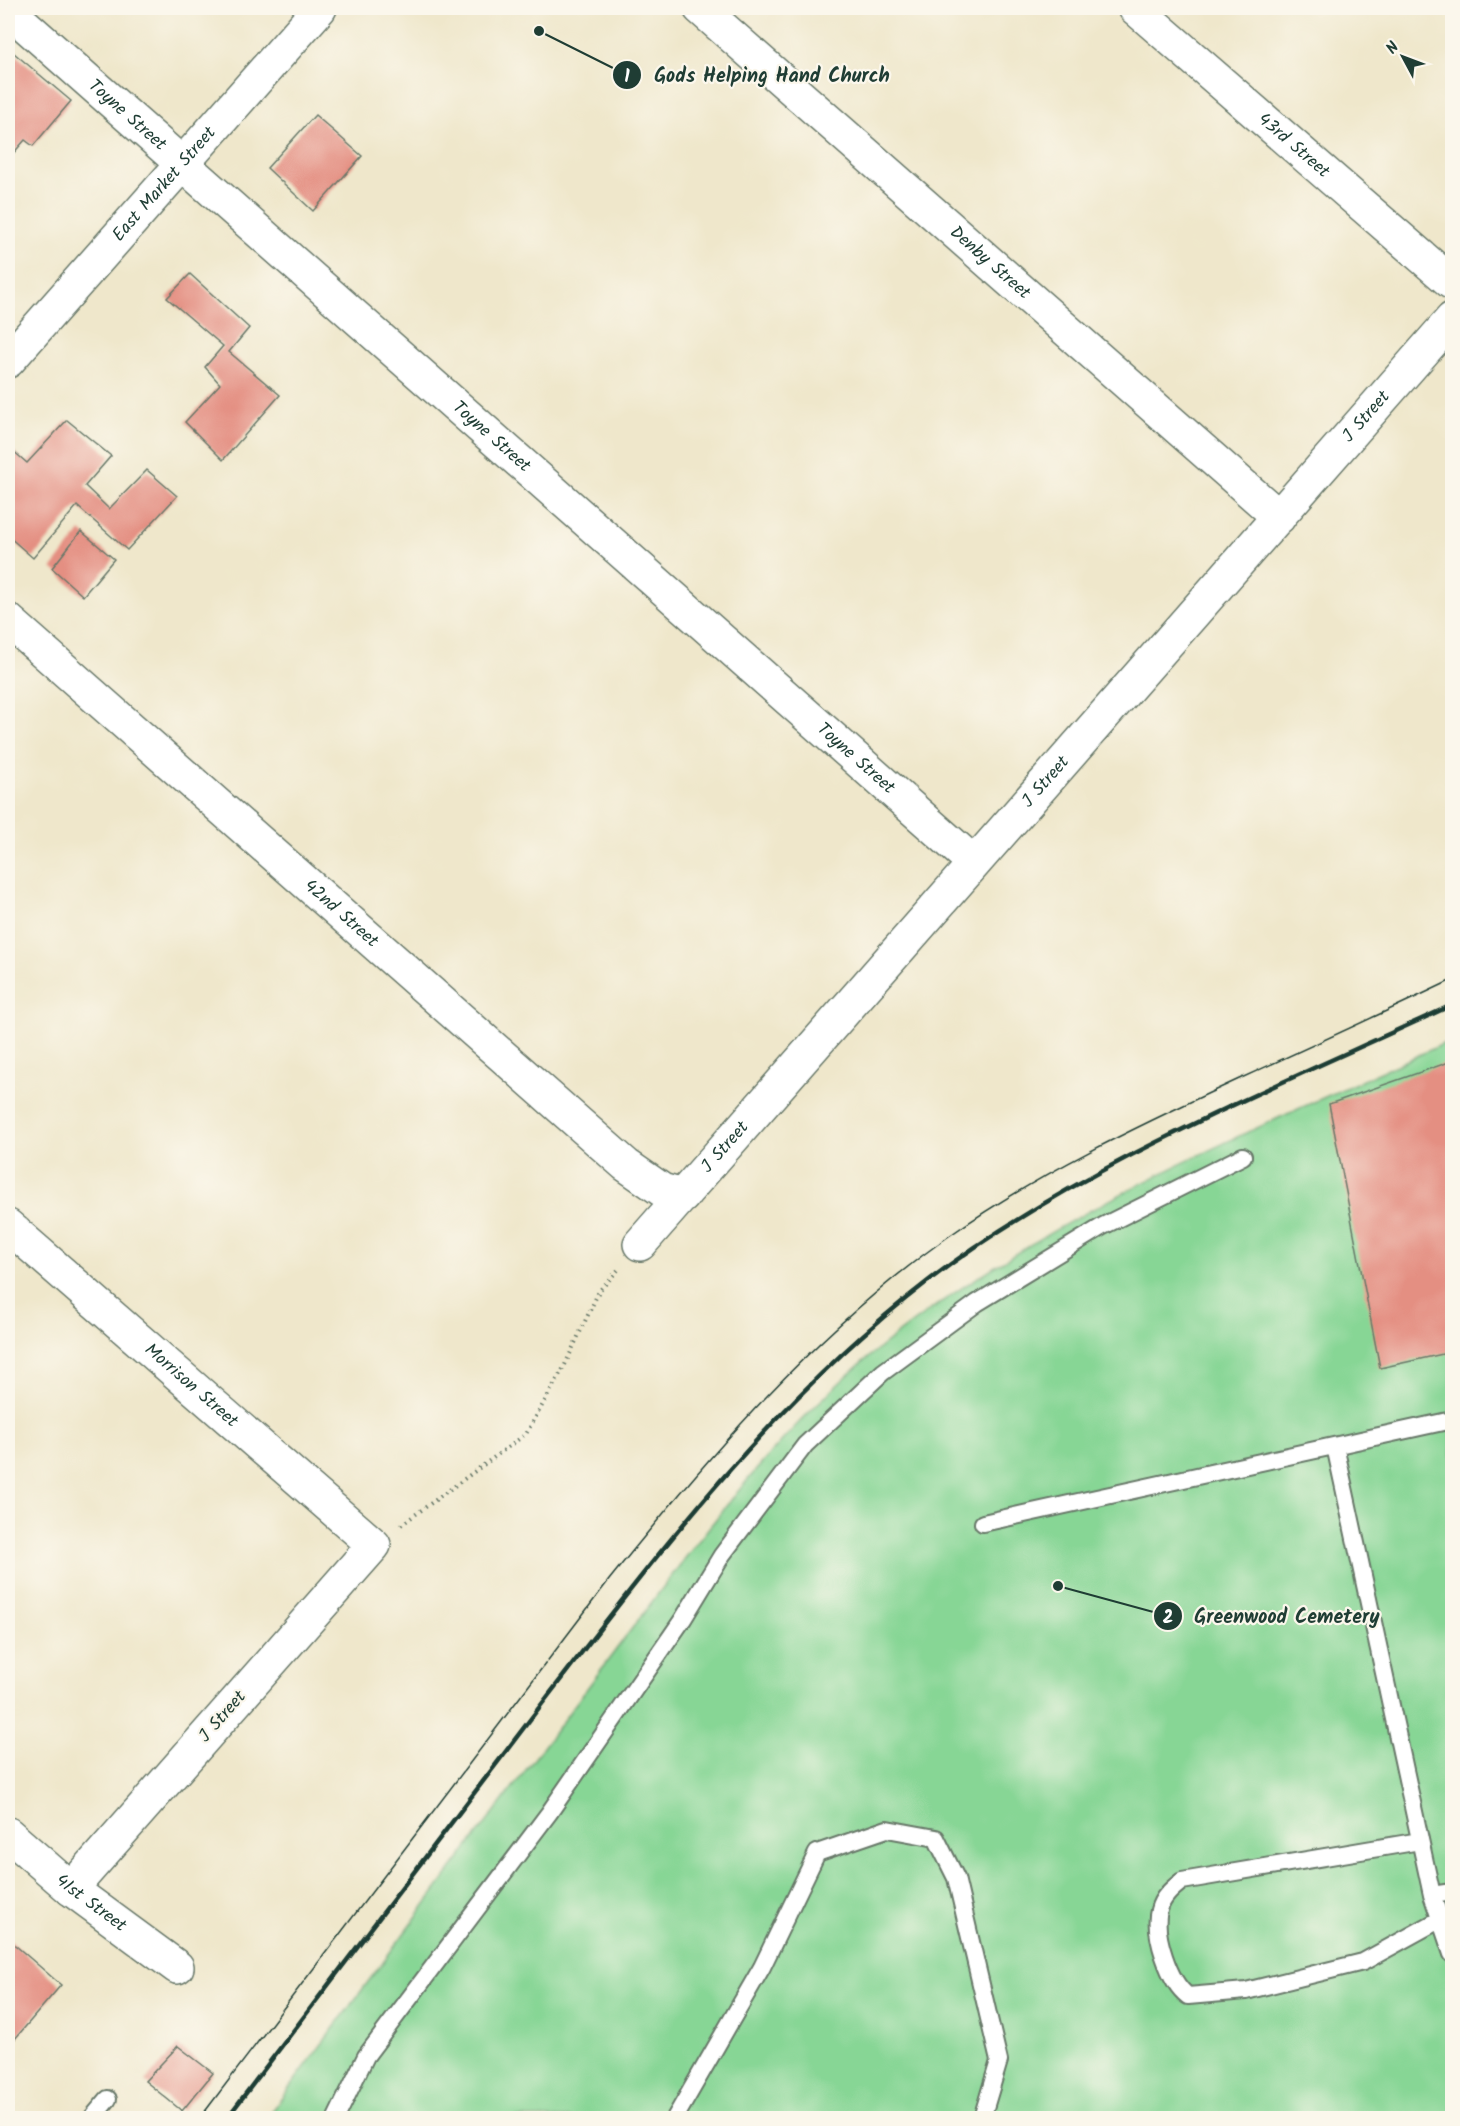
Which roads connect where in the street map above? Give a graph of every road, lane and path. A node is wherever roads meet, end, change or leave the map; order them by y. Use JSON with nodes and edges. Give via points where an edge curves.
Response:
{"nodes":[{"id":1,"x":320,"y":8,"type":"edge"},
{"id":2,"x":700,"y":8,"type":"edge"},
{"id":3,"x":1135,"y":8,"type":"edge"},
{"id":4,"x":8,"y":10,"type":"edge"},
{"id":5,"x":181,"y":163,"type":"junction"},
{"id":6,"x":1452,"y":283,"type":"edge"},
{"id":7,"x":1452,"y":319,"type":"edge"},
{"id":8,"x":8,"y":361,"type":"edge"},
{"id":9,"x":1279,"y":517,"type":"junction"},
{"id":10,"x":8,"y":620,"type":"edge"},
{"id":11,"x":974,"y":863,"type":"junction"},
{"id":12,"x":1243,"y":1156,"type":"dead end"},
{"id":13,"x":683,"y":1196,"type":"junction"},
{"id":14,"x":8,"y":1226,"type":"edge"},
{"id":15,"x":640,"y":1244,"type":"joint"},
{"id":16,"x":1452,"y":1420,"type":"edge"},
{"id":17,"x":1335,"y":1446,"type":"junction"},
{"id":18,"x":983,"y":1523,"type":"dead end"},
{"id":19,"x":374,"y":1545,"type":"junction"},
{"id":20,"x":8,"y":1834,"type":"edge"},
{"id":21,"x":1420,"y":1841,"type":"junction"},
{"id":22,"x":71,"y":1889,"type":"junction"},
{"id":23,"x":1452,"y":1892,"type":"edge"},
{"id":24,"x":1432,"y":1894,"type":"junction"},
{"id":25,"x":1441,"y":1919,"type":"junction"},
{"id":26,"x":1452,"y":1954,"type":"edge"},
{"id":27,"x":177,"y":1967,"type":"dead end"},
{"id":28,"x":108,"y":2099,"type":"dead end"},
{"id":29,"x":92,"y":2118,"type":"edge"},
{"id":30,"x":336,"y":2118,"type":"edge"},
{"id":31,"x":675,"y":2118,"type":"edge"},
{"id":32,"x":982,"y":2118,"type":"edge"}],
"edges":[{"from":1,"to":5,"type":"street","name":"East Market Street"},
{"from":2,"to":9,"type":"street","name":"Denby Street"},
{"from":3,"to":6,"type":"street","name":"43rd Street"},
{"from":4,"to":5,"type":"street","name":"Toyne Street"},
{"from":5,"to":8,"type":"street","name":"East Market Street"},
{"from":5,"to":11,"type":"street","name":"Toyne Street"},
{"from":7,"to":9,"type":"street","name":"J Street"},
{"from":9,"to":11,"type":"street","name":"J Street"},
{"from":10,"to":13,"type":"street","name":"42nd Street","via":[[626,1165],[662,1190]]},
{"from":11,"to":13,"type":"street","name":"J Street"},
{"from":12,"to":30,"type":"lane","via":[[1103,1226],[977,1303],[883,1372],[805,1445],[722,1555],[683,1619],[549,1813],[366,2056]]},
{"from":13,"to":15,"type":"street","name":"J Street"},
{"from":14,"to":19,"type":"street","name":"Morrison Street"},
{"from":15,"to":19,"type":"path","via":[[599,1291],[564,1367],[526,1434]]},
{"from":16,"to":17,"type":"lane"},
{"from":17,"to":18,"type":"lane"},
{"from":17,"to":21,"type":"lane"},
{"from":19,"to":22,"type":"street","name":"J Street"},
{"from":20,"to":22,"type":"street","name":"41st Street"},
{"from":21,"to":24,"type":"lane"},
{"from":21,"to":25,"type":"lane","via":[[1182,1881],[1169,1891],[1159,1907],[1157,1924],[1171,1978],[1188,1996],[1246,1991],[1363,1962]]},
{"from":22,"to":27,"type":"street","name":"41st Street"},
{"from":23,"to":24,"type":"lane"},
{"from":24,"to":25,"type":"lane"},
{"from":25,"to":26,"type":"lane"},
{"from":28,"to":29,"type":"lane"},
{"from":31,"to":32,"type":"lane","via":[[762,1967],[817,1852],[887,1829],[936,1838],[956,1878],[999,2061]]}]}
